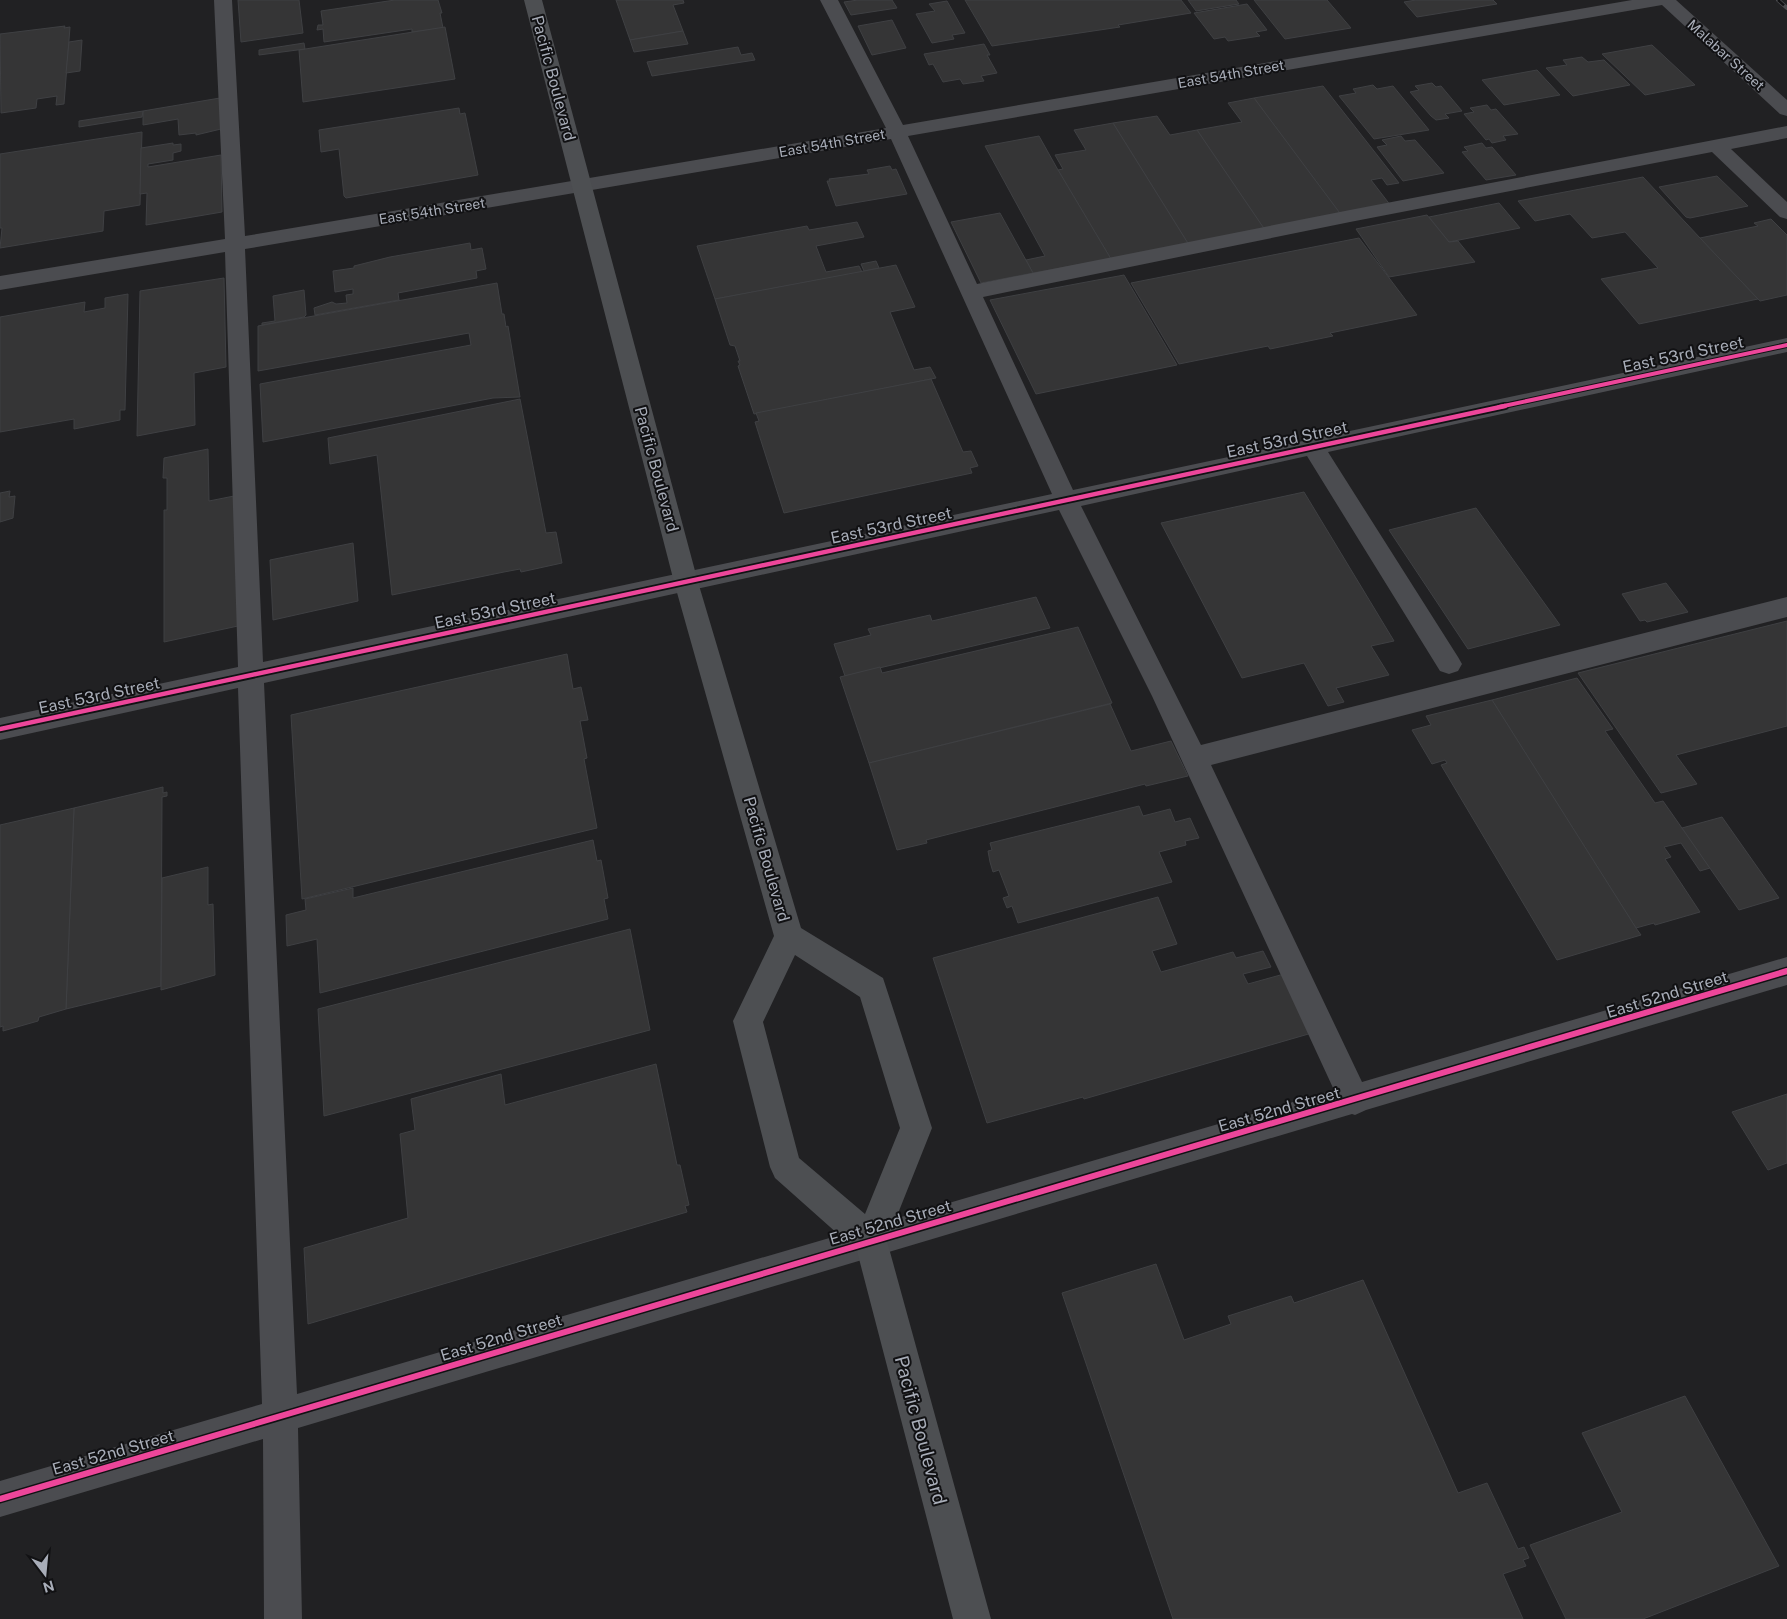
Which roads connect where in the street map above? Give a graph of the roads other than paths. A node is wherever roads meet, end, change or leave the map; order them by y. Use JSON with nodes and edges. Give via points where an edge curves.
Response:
{"nodes":[{"id":1,"x":223,"y":0,"type":"edge"},
{"id":2,"x":533,"y":0,"type":"edge"},
{"id":3,"x":829,"y":0,"type":"edge"},
{"id":4,"x":1664,"y":0,"type":"edge"},
{"id":5,"x":1787,"y":110,"type":"edge"},
{"id":6,"x":897,"y":132,"type":"junction"},
{"id":7,"x":1787,"y":132,"type":"edge"},
{"id":8,"x":1716,"y":145,"type":"junction"},
{"id":9,"x":583,"y":186,"type":"junction"},
{"id":10,"x":1787,"y":213,"type":"edge"},
{"id":11,"x":236,"y":244,"type":"junction"},
{"id":12,"x":0,"y":283,"type":"edge"},
{"id":13,"x":972,"y":292,"type":"junction"},
{"id":14,"x":1787,"y":345,"type":"edge"},
{"id":15,"x":1313,"y":446,"type":"junction"},
{"id":16,"x":1066,"y":500,"type":"junction"},
{"id":17,"x":686,"y":582,"type":"junction"},
{"id":18,"x":1787,"y":608,"type":"edge"},
{"id":19,"x":1449,"y":664,"type":"dead end"},
{"id":20,"x":250,"y":675,"type":"junction"},
{"id":21,"x":0,"y":729,"type":"edge"},
{"id":22,"x":1193,"y":758,"type":"junction"},
{"id":23,"x":789,"y":936,"type":"junction"},
{"id":24,"x":1787,"y":971,"type":"edge"},
{"id":25,"x":1355,"y":1100,"type":"junction"},
{"id":26,"x":871,"y":1241,"type":"junction"},
{"id":27,"x":280,"y":1416,"type":"junction"},
{"id":28,"x":0,"y":1498,"type":"edge"},
{"id":29,"x":283,"y":1619,"type":"edge"},
{"id":30,"x":972,"y":1619,"type":"edge"}],
"edges":[{"from":1,"to":11,"type":"street"},
{"from":2,"to":9,"type":"main road","name":"Pacific Boulevard"},
{"from":3,"to":6,"type":"street"},
{"from":4,"to":5,"type":"street","name":"Malabar Street"},
{"from":4,"to":6,"type":"street","name":"East 54th Street"},
{"from":6,"to":9,"type":"street","name":"East 54th Street"},
{"from":6,"to":13,"type":"street"},
{"from":7,"to":8,"type":"street"},
{"from":8,"to":10,"type":"street"},
{"from":8,"to":13,"type":"street"},
{"from":9,"to":11,"type":"street","name":"East 54th Street"},
{"from":9,"to":17,"type":"main road","name":"Pacific Boulevard"},
{"from":11,"to":12,"type":"street","name":"East 54th Street"},
{"from":11,"to":20,"type":"street"},
{"from":13,"to":16,"type":"street"},
{"from":14,"to":15,"type":"street","name":"East 53rd Street"},
{"from":15,"to":16,"type":"street","name":"East 53rd Street"},
{"from":15,"to":19,"type":"street"},
{"from":16,"to":17,"type":"street","name":"East 53rd Street"},
{"from":16,"to":22,"type":"street"},
{"from":17,"to":20,"type":"street","name":"East 53rd Street"},
{"from":17,"to":23,"type":"main road","name":"Pacific Boulevard"},
{"from":18,"to":22,"type":"street"},
{"from":20,"to":21,"type":"street","name":"East 53rd Street"},
{"from":20,"to":27,"type":"street"},
{"from":22,"to":25,"type":"street"},
{"from":23,"to":26,"type":"main road","name":"Pacific Boulevard","via":[[748,1021],[786,1168]]},
{"from":23,"to":26,"type":"main road","name":"Pacific Boulevard","via":[[872,988],[916,1128]]},
{"from":24,"to":25,"type":"street","name":"East 52nd Street"},
{"from":25,"to":26,"type":"street","name":"East 52nd Street"},
{"from":26,"to":27,"type":"street","name":"East 52nd Street"},
{"from":26,"to":30,"type":"main road","name":"Pacific Boulevard"},
{"from":27,"to":28,"type":"street","name":"East 52nd Street"},
{"from":27,"to":29,"type":"street"}]}
